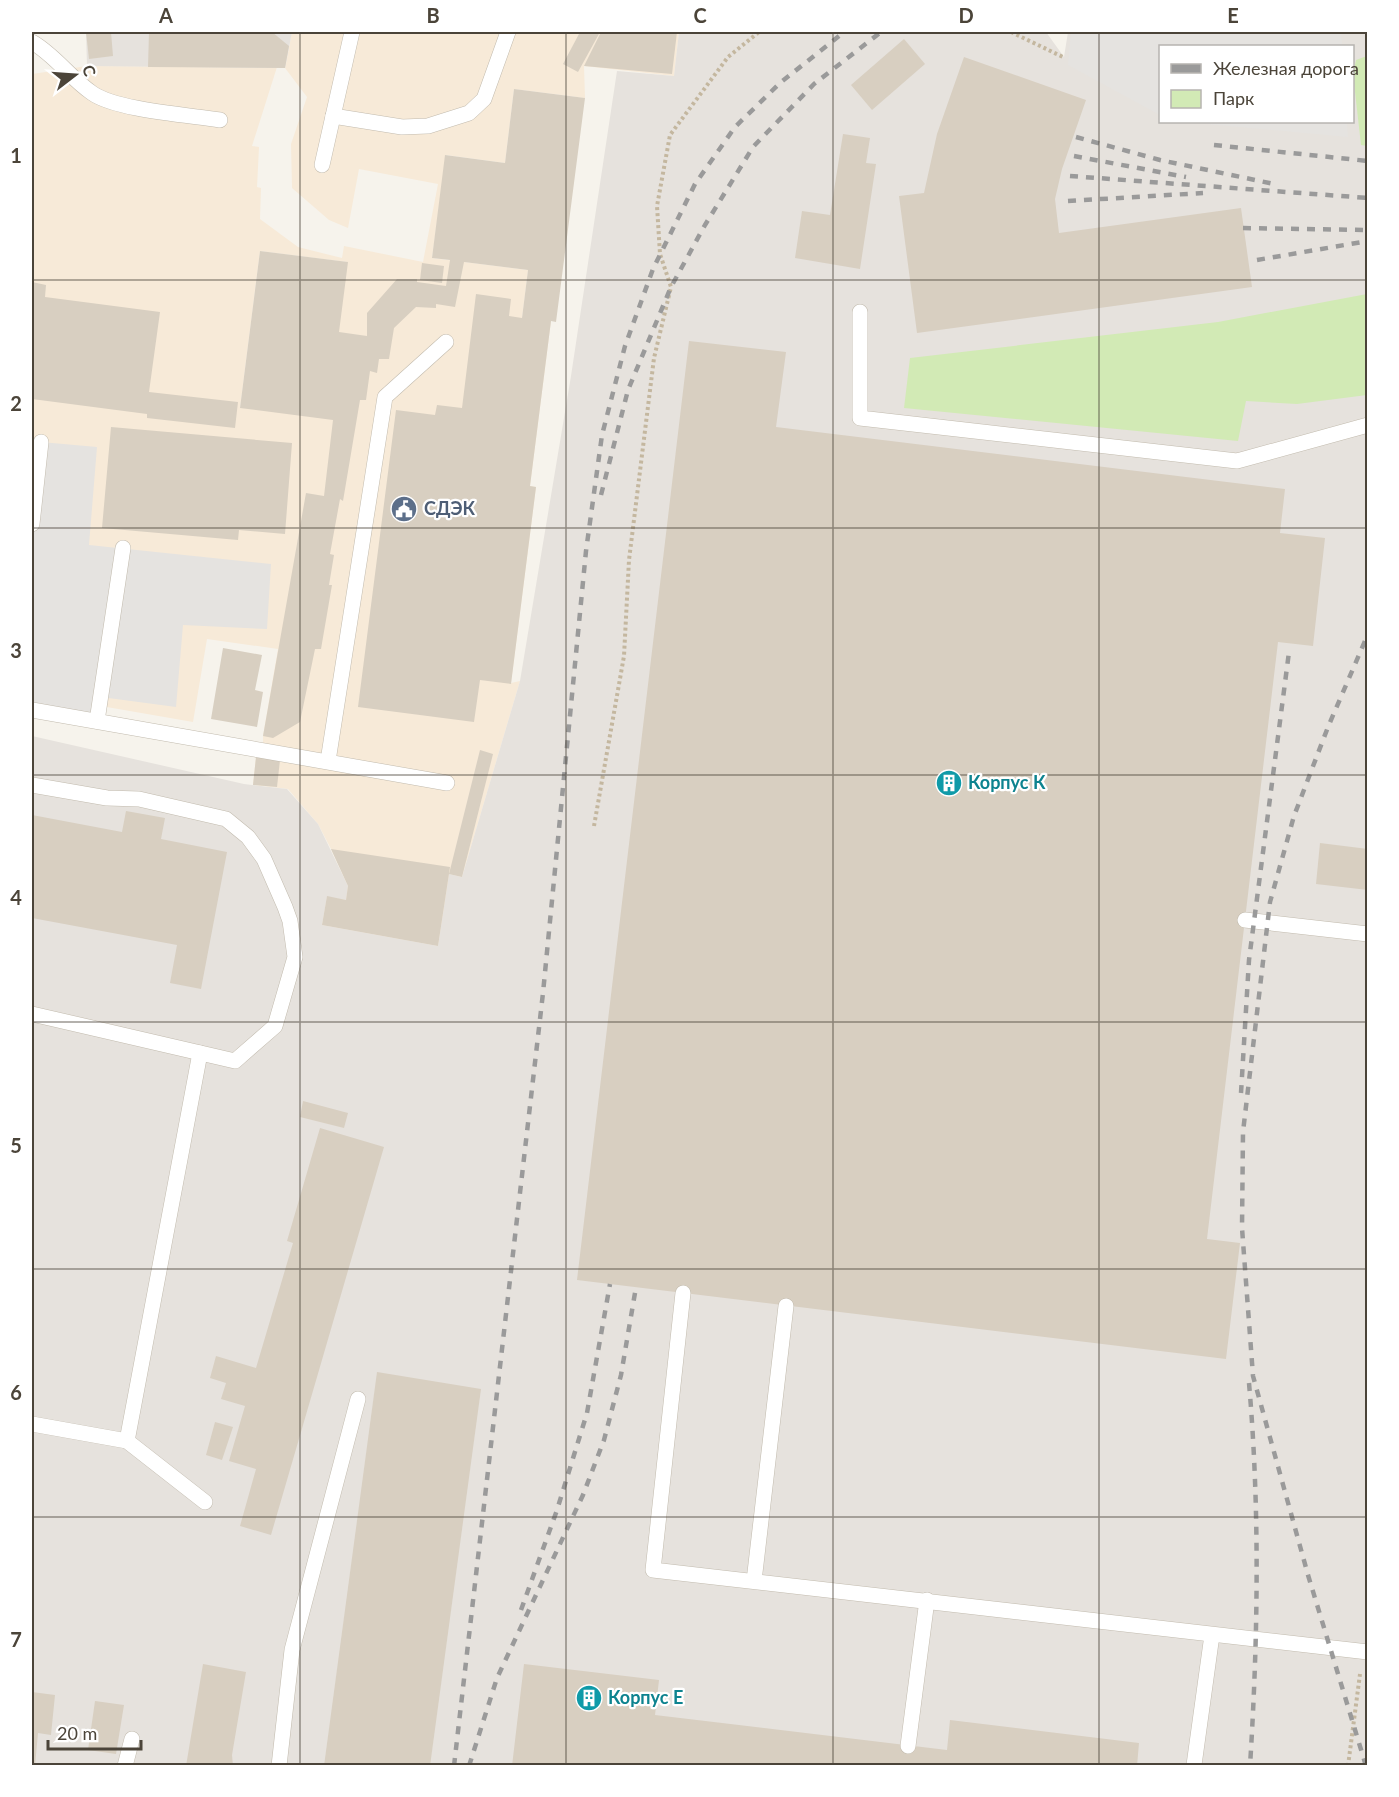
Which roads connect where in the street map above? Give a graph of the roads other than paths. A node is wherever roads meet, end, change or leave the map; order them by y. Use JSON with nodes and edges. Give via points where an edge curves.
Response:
{"nodes":[{"id":1,"x":352,"y":32,"type":"edge"},
{"id":2,"x":508,"y":32,"type":"edge"},
{"id":3,"x":32,"y":42,"type":"edge"},
{"id":4,"x":333,"y":116,"type":"junction"},
{"id":5,"x":220,"y":120,"type":"dead end"},
{"id":6,"x":322,"y":165,"type":"dead end"},
{"id":7,"x":860,"y":312,"type":"dead end"},
{"id":8,"x":446,"y":342,"type":"dead end"},
{"id":9,"x":1368,"y":425,"type":"edge"},
{"id":10,"x":41,"y":442,"type":"dead end"},
{"id":11,"x":32,"y":524,"type":"edge"},
{"id":12,"x":123,"y":548,"type":"dead end"},
{"id":13,"x":32,"y":710,"type":"edge"},
{"id":14,"x":97,"y":721,"type":"junction"},
{"id":15,"x":328,"y":761,"type":"junction"},
{"id":16,"x":447,"y":783,"type":"dead end"},
{"id":17,"x":32,"y":785,"type":"edge"},
{"id":18,"x":1245,"y":920,"type":"dead end"},
{"id":19,"x":1368,"y":934,"type":"edge"},
{"id":20,"x":32,"y":1014,"type":"edge"},
{"id":21,"x":200,"y":1053,"type":"junction"},
{"id":22,"x":683,"y":1293,"type":"dead end"},
{"id":23,"x":786,"y":1305,"type":"dead end"},
{"id":24,"x":358,"y":1399,"type":"dead end"},
{"id":25,"x":32,"y":1424,"type":"edge"},
{"id":26,"x":127,"y":1441,"type":"junction"},
{"id":27,"x":205,"y":1502,"type":"dead end"},
{"id":28,"x":754,"y":1581,"type":"junction"},
{"id":29,"x":927,"y":1600,"type":"junction"},
{"id":30,"x":1212,"y":1635,"type":"junction"},
{"id":31,"x":1365,"y":1652,"type":"edge"},
{"id":32,"x":132,"y":1739,"type":"dead end"},
{"id":33,"x":908,"y":1746,"type":"dead end"},
{"id":34,"x":1194,"y":1765,"type":"edge"},
{"id":35,"x":125,"y":1766,"type":"edge"},
{"id":36,"x":279,"y":1766,"type":"edge"}],
"edges":[{"from":1,"to":4,"type":"lane"},
{"from":2,"to":4,"type":"lane","via":[[484,99],[469,113],[428,126],[402,127]]},
{"from":3,"to":5,"type":"lane","via":[[93,94],[114,102]]},
{"from":4,"to":6,"type":"lane"},
{"from":7,"to":9,"type":"lane","via":[[860,418],[1237,461]]},
{"from":8,"to":15,"type":"lane","via":[[385,397]]},
{"from":10,"to":11,"type":"lane"},
{"from":12,"to":14,"type":"lane"},
{"from":13,"to":14,"type":"lane"},
{"from":14,"to":15,"type":"lane"},
{"from":15,"to":16,"type":"lane"},
{"from":17,"to":21,"type":"lane","via":[[107,798],[139,799],[226,819],[248,837],[264,860],[290,921],[295,957],[275,1026],[235,1061]]},
{"from":18,"to":19,"type":"lane"},
{"from":20,"to":21,"type":"lane"},
{"from":21,"to":26,"type":"lane"},
{"from":22,"to":28,"type":"lane","via":[[653,1570]]},
{"from":23,"to":28,"type":"lane"},
{"from":24,"to":36,"type":"lane","via":[[292,1650]]},
{"from":25,"to":26,"type":"lane"},
{"from":26,"to":27,"type":"lane"},
{"from":28,"to":29,"type":"lane"},
{"from":29,"to":30,"type":"lane"},
{"from":29,"to":33,"type":"lane"},
{"from":30,"to":31,"type":"lane"},
{"from":30,"to":34,"type":"lane"},
{"from":32,"to":35,"type":"lane"}]}
